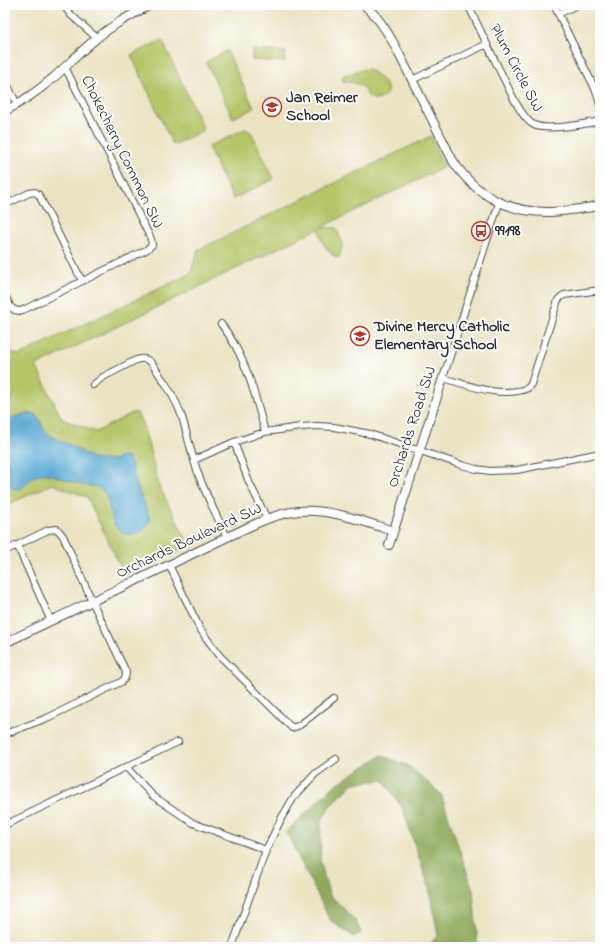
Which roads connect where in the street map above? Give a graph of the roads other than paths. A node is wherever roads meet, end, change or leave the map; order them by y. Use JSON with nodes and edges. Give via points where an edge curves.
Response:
{"nodes":[{"id":1,"x":62,"y":5,"type":"edge"},
{"id":2,"x":150,"y":5,"type":"edge"},
{"id":3,"x":364,"y":5,"type":"edge"},
{"id":4,"x":468,"y":5,"type":"edge"},
{"id":5,"x":554,"y":5,"type":"edge"},
{"id":6,"x":576,"y":5,"type":"edge"},
{"id":7,"x":558,"y":14,"type":"junction"},
{"id":8,"x":97,"y":38,"type":"junction"},
{"id":9,"x":487,"y":44,"type":"junction"},
{"id":10,"x":65,"y":67,"type":"junction"},
{"id":11,"x":5,"y":80,"type":"edge"},
{"id":12,"x":412,"y":80,"type":"junction"},
{"id":13,"x":17,"y":104,"type":"junction"},
{"id":14,"x":600,"y":105,"type":"edge"},
{"id":15,"x":5,"y":111,"type":"edge"},
{"id":16,"x":600,"y":121,"type":"edge"},
{"id":17,"x":499,"y":203,"type":"junction"},
{"id":18,"x":5,"y":205,"type":"edge"},
{"id":19,"x":600,"y":206,"type":"edge"},
{"id":20,"x":82,"y":281,"type":"junction"},
{"id":21,"x":600,"y":290,"type":"edge"},
{"id":22,"x":5,"y":295,"type":"edge"},
{"id":23,"x":221,"y":324,"type":"dead end"},
{"id":24,"x":442,"y":378,"type":"junction"},
{"id":25,"x":93,"y":385,"type":"dead end"},
{"id":26,"x":265,"y":432,"type":"junction"},
{"id":27,"x":234,"y":442,"type":"junction"},
{"id":28,"x":418,"y":451,"type":"junction"},
{"id":29,"x":600,"y":453,"type":"edge"},
{"id":30,"x":194,"y":460,"type":"junction"},
{"id":31,"x":266,"y":519,"type":"junction"},
{"id":32,"x":393,"y":531,"type":"junction"},
{"id":33,"x":227,"y":538,"type":"junction"},
{"id":34,"x":17,"y":545,"type":"junction"},
{"id":35,"x":389,"y":545,"type":"dead end"},
{"id":36,"x":5,"y":551,"type":"edge"},
{"id":37,"x":169,"y":565,"type":"junction"},
{"id":38,"x":92,"y":601,"type":"junction"},
{"id":39,"x":51,"y":621,"type":"junction"},
{"id":40,"x":5,"y":643,"type":"edge"},
{"id":41,"x":334,"y":698,"type":"dead end"},
{"id":42,"x":5,"y":734,"type":"edge"},
{"id":43,"x":178,"y":742,"type":"dead end"},
{"id":44,"x":336,"y":759,"type":"dead end"},
{"id":45,"x":126,"y":767,"type":"junction"},
{"id":46,"x":5,"y":825,"type":"edge"},
{"id":47,"x":266,"y":850,"type":"junction"},
{"id":48,"x":232,"y":947,"type":"edge"}],
"edges":[{"from":1,"to":8,"type":"street"},
{"from":2,"to":8,"type":"street","via":[[120,21]]},
{"from":3,"to":12,"type":"street","via":[[387,31]]},
{"from":4,"to":9,"type":"street","name":"Plum Circle SW"},
{"from":5,"to":7,"type":"street"},
{"from":6,"to":7,"type":"street"},
{"from":7,"to":14,"type":"street","via":[[597,93]]},
{"from":8,"to":10,"type":"street"},
{"from":9,"to":12,"type":"street"},
{"from":9,"to":16,"type":"street","name":"Plum Circle SW","via":[[517,105],[532,124],[562,127]]},
{"from":10,"to":13,"type":"street"},
{"from":10,"to":20,"type":"street","name":"Chokecherry Common SW","via":[[152,242],[151,247],[146,250]]},
{"from":11,"to":13,"type":"street"},
{"from":12,"to":17,"type":"street","via":[[460,173],[471,184]]},
{"from":13,"to":15,"type":"street"},
{"from":17,"to":19,"type":"street","via":[[551,212]]},
{"from":17,"to":24,"type":"street","name":"Orchards Road SW"},
{"from":18,"to":20,"type":"street","via":[[29,193],[35,192],[39,195]]},
{"from":20,"to":22,"type":"street","name":"Chokecherry Common SW","via":[[20,311],[10,306]]},
{"from":21,"to":24,"type":"street","via":[[570,294],[558,300],[528,388],[510,392],[493,391]]},
{"from":23,"to":26,"type":"street","via":[[243,362],[258,402]]},
{"from":24,"to":28,"type":"street","name":"Orchards Road SW"},
{"from":25,"to":30,"type":"street","via":[[136,360],[147,360],[154,366],[178,406]]},
{"from":26,"to":27,"type":"street"},
{"from":26,"to":28,"type":"street","via":[[301,427],[334,427],[370,434]]},
{"from":27,"to":30,"type":"street"},
{"from":27,"to":31,"type":"street"},
{"from":28,"to":29,"type":"street","via":[[490,471],[528,468]]},
{"from":28,"to":32,"type":"street","name":"Orchards Road SW"},
{"from":30,"to":33,"type":"street","via":[[205,492]]},
{"from":31,"to":32,"type":"street","name":"Orchards Boulevard SW","via":[[299,511],[324,512],[356,518]]},
{"from":31,"to":33,"type":"street","name":"Orchards Boulevard SW"},
{"from":32,"to":35,"type":"street","name":"Orchards Road SW"},
{"from":33,"to":37,"type":"street","name":"Orchards Boulevard SW"},
{"from":34,"to":36,"type":"street"},
{"from":34,"to":38,"type":"street","via":[[48,530],[57,529],[63,536]]},
{"from":34,"to":39,"type":"street"},
{"from":37,"to":38,"type":"street","name":"Orchards Boulevard SW"},
{"from":37,"to":41,"type":"street","via":[[207,639],[220,656],[292,728],[300,725]]},
{"from":38,"to":39,"type":"street","name":"Orchards Boulevard SW"},
{"from":38,"to":42,"type":"street","via":[[126,672],[124,679],[47,718]]},
{"from":39,"to":40,"type":"street","name":"Orchards Boulevard SW"},
{"from":43,"to":45,"type":"street"},
{"from":44,"to":47,"type":"street","via":[[315,774],[294,797]]},
{"from":45,"to":46,"type":"street"},
{"from":45,"to":47,"type":"street","via":[[153,796],[193,823]]},
{"from":47,"to":48,"type":"street"}]}
